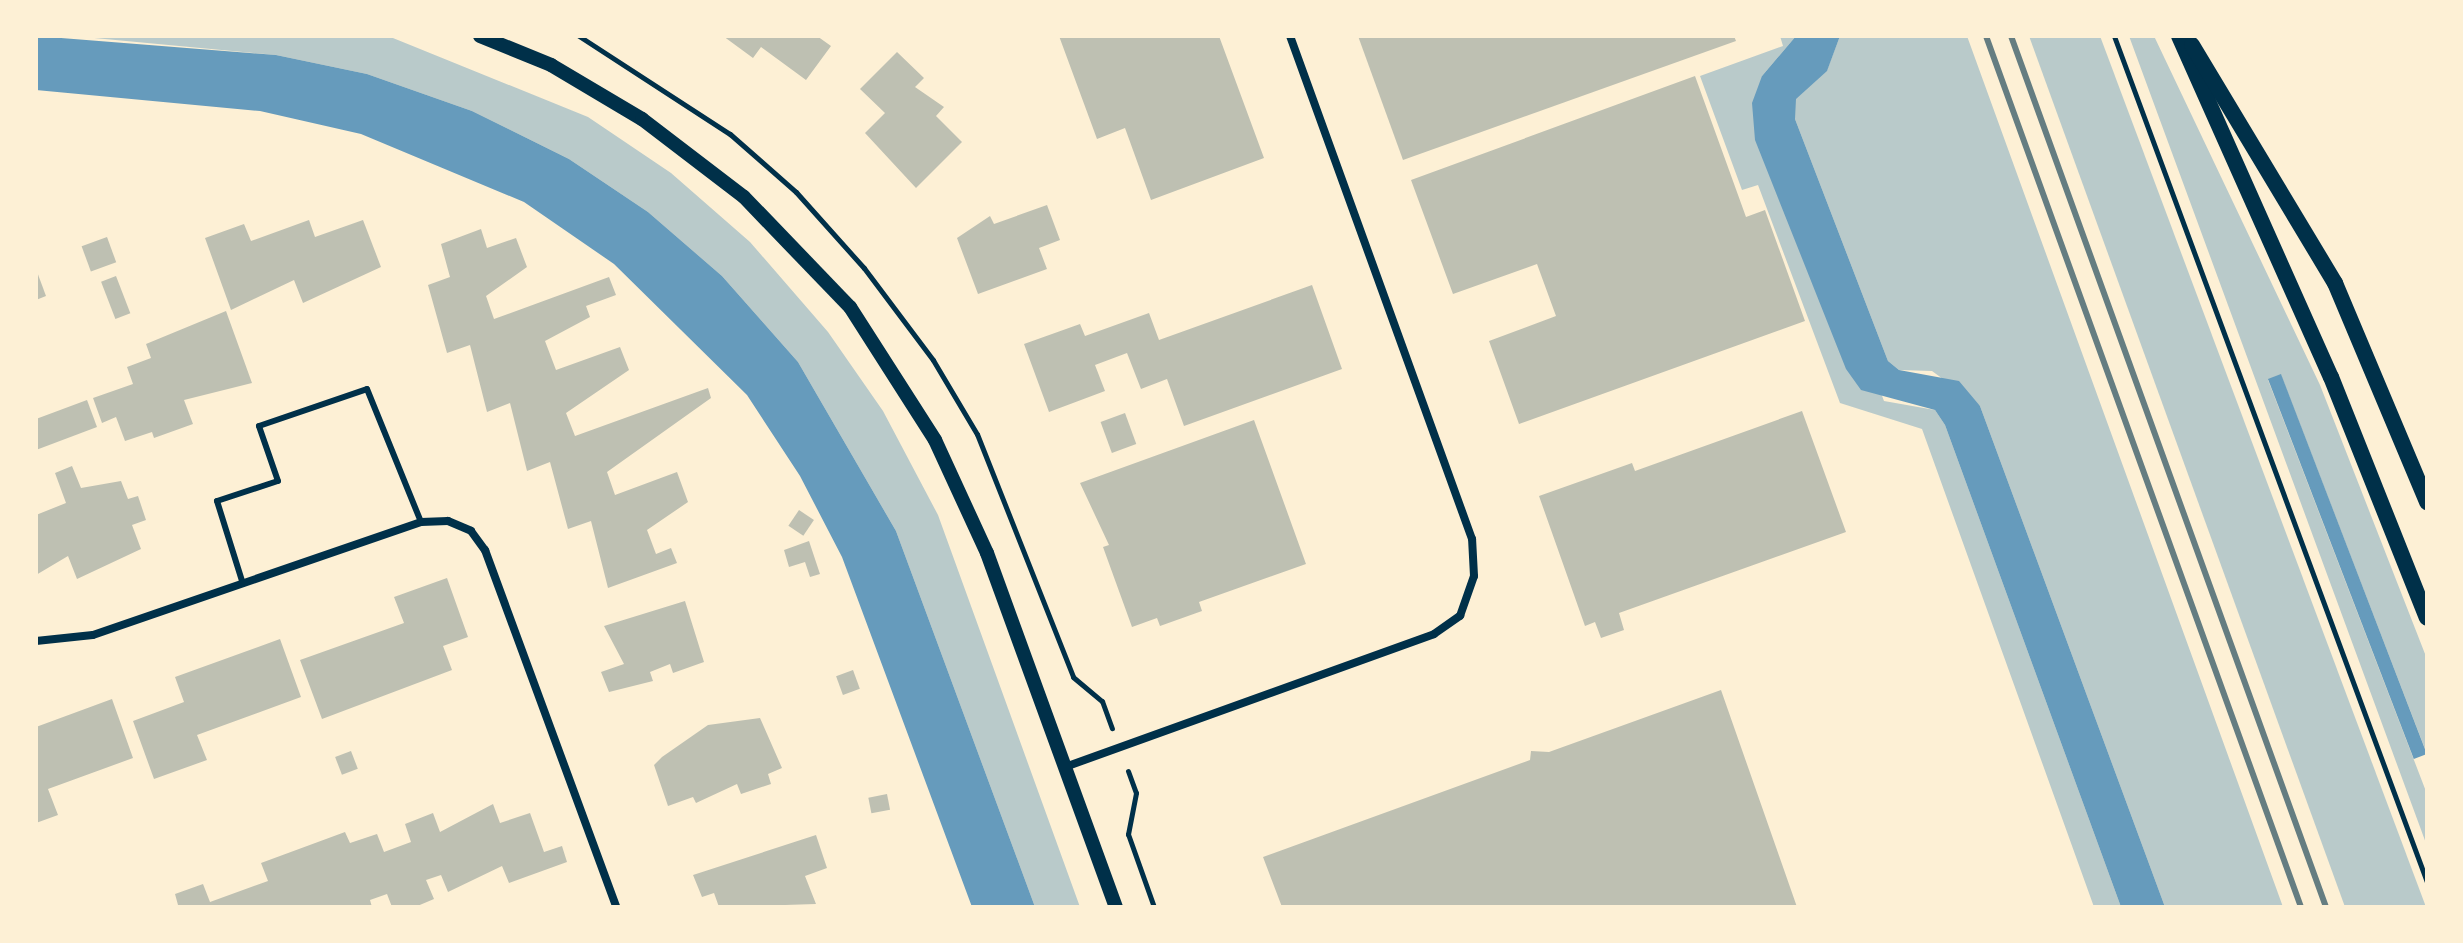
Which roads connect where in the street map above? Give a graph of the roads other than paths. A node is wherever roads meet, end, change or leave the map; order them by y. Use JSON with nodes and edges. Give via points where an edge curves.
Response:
{"nodes":[{"id":1,"x":480,"y":36,"type":"edge"},
{"id":2,"x":1290,"y":36,"type":"edge"},
{"id":3,"x":2179,"y":36,"type":"edge"},
{"id":4,"x":2187,"y":36,"type":"edge"},
{"id":5,"x":2427,"y":502,"type":"edge"},
{"id":6,"x":421,"y":522,"type":"junction"},
{"id":7,"x":243,"y":584,"type":"junction"},
{"id":8,"x":2427,"y":618,"type":"edge"},
{"id":9,"x":36,"y":641,"type":"edge"},
{"id":10,"x":1065,"y":767,"type":"junction"},
{"id":11,"x":612,"y":906,"type":"edge"},
{"id":12,"x":1116,"y":907,"type":"edge"}],
"edges":[{"from":1,"to":10,"type":"street","via":[[551,65],[642,119],[744,197],[850,307],[935,440],[987,553]]},
{"from":2,"to":10,"type":"street","via":[[1472,539],[1474,576],[1460,616],[1434,634]]},
{"from":3,"to":8,"type":"main road","via":[[2331,377]]},
{"from":4,"to":5,"type":"main road","via":[[2335,283]]},
{"from":6,"to":7,"type":"street"},
{"from":6,"to":7,"type":"lane","via":[[367,389],[272,421],[259,426],[278,481],[217,501]]},
{"from":6,"to":11,"type":"street","via":[[448,521],[471,531],[485,550]]},
{"from":7,"to":9,"type":"street","via":[[93,635]]},
{"from":10,"to":12,"type":"street"}]}
